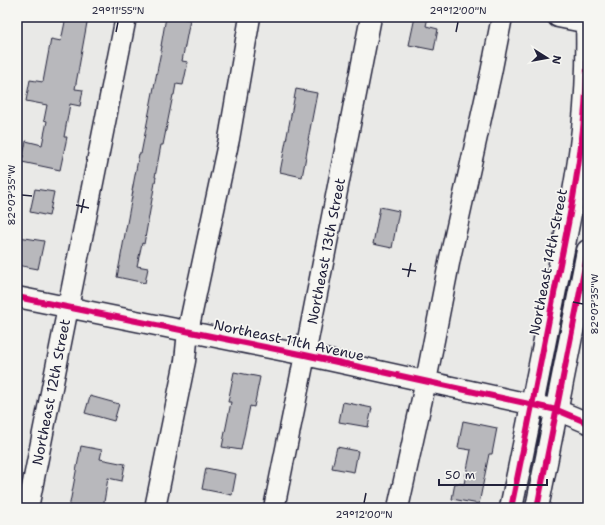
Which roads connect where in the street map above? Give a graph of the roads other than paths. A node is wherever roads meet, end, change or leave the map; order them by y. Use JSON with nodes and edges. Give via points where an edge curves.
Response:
{"nodes":[{"id":1,"x":126,"y":17,"type":"edge"},
{"id":2,"x":250,"y":17,"type":"edge"},
{"id":3,"x":372,"y":17,"type":"edge"},
{"id":4,"x":502,"y":17,"type":"edge"},
{"id":5,"x":558,"y":17,"type":"edge"},
{"id":6,"x":587,"y":21,"type":"edge"},
{"id":7,"x":588,"y":251,"type":"edge"},
{"id":8,"x":585,"y":284,"type":"edge"},
{"id":9,"x":17,"y":297,"type":"edge"},
{"id":10,"x":68,"y":307,"type":"junction"},
{"id":11,"x":188,"y":331,"type":"junction"},
{"id":12,"x":305,"y":355,"type":"junction"},
{"id":13,"x":426,"y":381,"type":"junction"},
{"id":14,"x":532,"y":404,"type":"junction"},
{"id":15,"x":556,"y":410,"type":"junction"},
{"id":16,"x":588,"y":423,"type":"edge"},
{"id":17,"x":28,"y":508,"type":"edge"},
{"id":18,"x":154,"y":508,"type":"edge"},
{"id":19,"x":274,"y":508,"type":"edge"},
{"id":20,"x":398,"y":508,"type":"edge"},
{"id":21,"x":511,"y":508,"type":"edge"},
{"id":22,"x":537,"y":508,"type":"edge"}],
"edges":[{"from":1,"to":10,"type":"street","name":"Northeast 12th Street"},
{"from":2,"to":11,"type":"street","via":[[229,139]]},
{"from":3,"to":12,"type":"street","name":"Northeast 13th Street"},
{"from":4,"to":13,"type":"street"},
{"from":5,"to":6,"type":"street"},
{"from":6,"to":14,"type":"main road","name":"Northeast 14th Street","via":[[585,99],[578,162]]},
{"from":7,"to":8,"type":"main road"},
{"from":8,"to":15,"type":"main road"},
{"from":9,"to":10,"type":"street","name":"Northeast 11th Avenue"},
{"from":10,"to":11,"type":"street","name":"Northeast 11th Avenue"},
{"from":10,"to":17,"type":"street","name":"Northeast 12th Street"},
{"from":11,"to":12,"type":"street","name":"Northeast 11th Avenue"},
{"from":11,"to":18,"type":"street","via":[[185,361]]},
{"from":12,"to":13,"type":"street","name":"Northeast 11th Avenue"},
{"from":12,"to":19,"type":"street","name":"Northeast 13th Street"},
{"from":13,"to":14,"type":"street","name":"Northeast 11th Avenue"},
{"from":13,"to":20,"type":"street"},
{"from":14,"to":15,"type":"street","name":"Northeast 11th Avenue"},
{"from":14,"to":21,"type":"main road","name":"Northeast 14th Street"},
{"from":15,"to":16,"type":"street","name":"Northeast 11th Avenue"},
{"from":15,"to":22,"type":"main road"}]}
